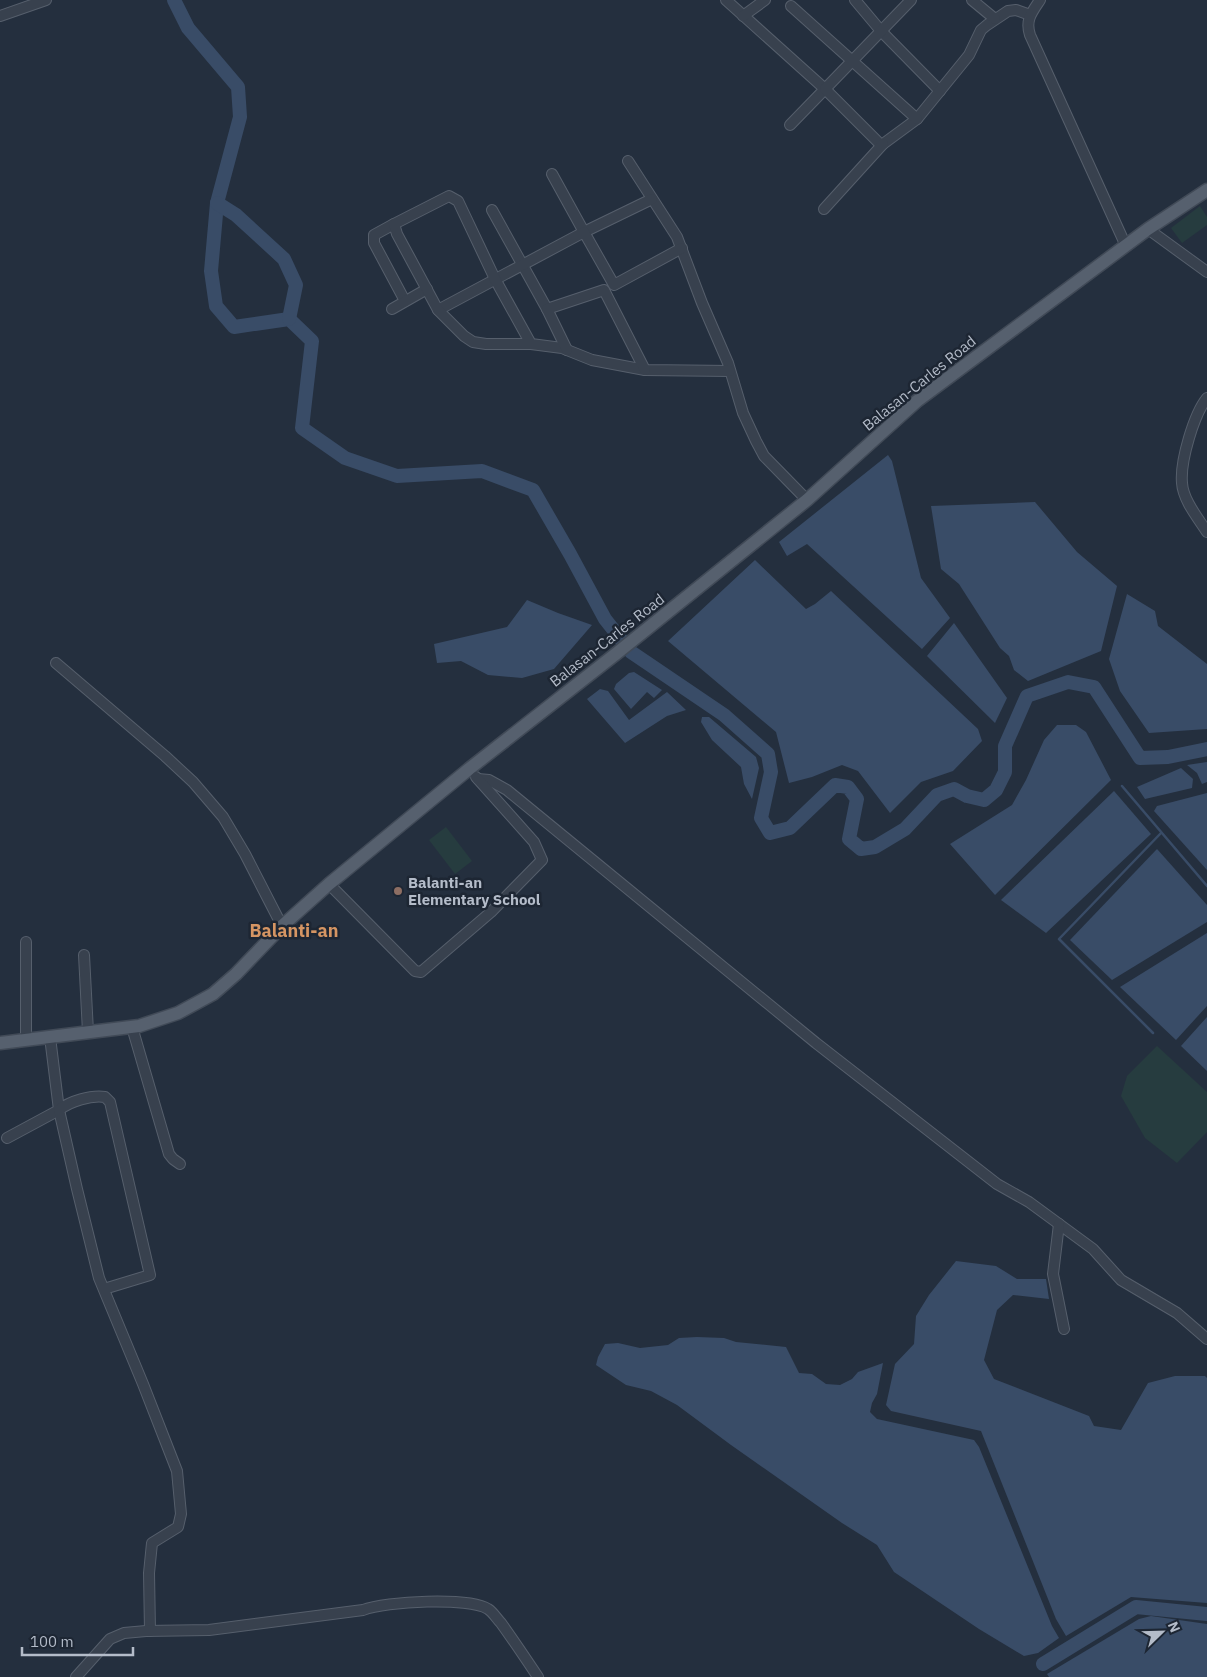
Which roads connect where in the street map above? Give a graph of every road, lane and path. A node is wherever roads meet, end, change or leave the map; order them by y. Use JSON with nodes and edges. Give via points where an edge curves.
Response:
{"nodes":[{"id":1,"x":46,"y":0,"type":"edge"},
{"id":2,"x":726,"y":0,"type":"edge"},
{"id":3,"x":765,"y":0,"type":"edge"},
{"id":4,"x":911,"y":0,"type":"edge"},
{"id":5,"x":972,"y":0,"type":"edge"},
{"id":6,"x":1040,"y":0,"type":"edge"},
{"id":7,"x":859,"y":1,"type":"edge"},
{"id":8,"x":791,"y":6,"type":"dead end"},
{"id":9,"x":1030,"y":15,"type":"junction"},
{"id":10,"x":0,"y":16,"type":"edge"},
{"id":11,"x":743,"y":16,"type":"junction"},
{"id":12,"x":995,"y":19,"type":"junction"},
{"id":13,"x":881,"y":31,"type":"junction"},
{"id":14,"x":851,"y":62,"type":"junction"},
{"id":15,"x":825,"y":89,"type":"junction"},
{"id":16,"x":940,"y":91,"type":"junction"},
{"id":17,"x":917,"y":119,"type":"junction"},
{"id":18,"x":790,"y":125,"type":"dead end"},
{"id":19,"x":883,"y":144,"type":"junction"},
{"id":20,"x":628,"y":161,"type":"dead end"},
{"id":21,"x":552,"y":174,"type":"dead end"},
{"id":22,"x":1207,"y":190,"type":"edge"},
{"id":23,"x":652,"y":198,"type":"junction"},
{"id":24,"x":824,"y":209,"type":"dead end"},
{"id":25,"x":492,"y":210,"type":"dead end"},
{"id":26,"x":394,"y":224,"type":"junction"},
{"id":27,"x":1148,"y":230,"type":"junction"},
{"id":28,"x":584,"y":232,"type":"junction"},
{"id":29,"x":1126,"y":246,"type":"junction"},
{"id":30,"x":682,"y":248,"type":"junction"},
{"id":31,"x":523,"y":265,"type":"junction"},
{"id":32,"x":1207,"y":272,"type":"edge"},
{"id":33,"x":495,"y":279,"type":"junction"},
{"id":34,"x":614,"y":285,"type":"junction"},
{"id":35,"x":426,"y":289,"type":"junction"},
{"id":36,"x":604,"y":290,"type":"junction"},
{"id":37,"x":405,"y":302,"type":"junction"},
{"id":38,"x":392,"y":309,"type":"dead end"},
{"id":39,"x":547,"y":309,"type":"junction"},
{"id":40,"x":438,"y":310,"type":"junction"},
{"id":41,"x":532,"y":344,"type":"junction"},
{"id":42,"x":568,"y":350,"type":"junction"},
{"id":43,"x":645,"y":370,"type":"junction"},
{"id":44,"x":730,"y":371,"type":"junction"},
{"id":45,"x":1207,"y":398,"type":"edge"},
{"id":46,"x":807,"y":500,"type":"junction"},
{"id":47,"x":1207,"y":532,"type":"edge"},
{"id":48,"x":56,"y":663,"type":"dead end"},
{"id":49,"x":468,"y":768,"type":"junction"},
{"id":50,"x":478,"y":779,"type":"junction"},
{"id":51,"x":329,"y":884,"type":"junction"},
{"id":52,"x":282,"y":926,"type":"junction"},
{"id":53,"x":26,"y":942,"type":"dead end"},
{"id":54,"x":84,"y":955,"type":"dead end"},
{"id":55,"x":132,"y":1027,"type":"junction"},
{"id":56,"x":88,"y":1032,"type":"junction"},
{"id":57,"x":50,"y":1037,"type":"junction"},
{"id":58,"x":26,"y":1040,"type":"junction"},
{"id":59,"x":0,"y":1043,"type":"edge"},
{"id":60,"x":59,"y":1110,"type":"junction"},
{"id":61,"x":7,"y":1138,"type":"dead end"},
{"id":62,"x":180,"y":1164,"type":"dead end"},
{"id":63,"x":1059,"y":1224,"type":"junction"},
{"id":64,"x":104,"y":1289,"type":"junction"},
{"id":65,"x":1064,"y":1329,"type":"dead end"},
{"id":66,"x":1207,"y":1339,"type":"edge"},
{"id":67,"x":150,"y":1631,"type":"junction"},
{"id":68,"x":76,"y":1677,"type":"edge"},
{"id":69,"x":538,"y":1677,"type":"edge"}],
"edges":[{"from":1,"to":10,"type":"street"},
{"from":2,"to":11,"type":"street"},
{"from":3,"to":11,"type":"street"},
{"from":4,"to":13,"type":"street"},
{"from":5,"to":12,"type":"street"},
{"from":6,"to":9,"type":"street"},
{"from":7,"to":13,"type":"street"},
{"from":8,"to":14,"type":"street"},
{"from":9,"to":12,"type":"street","via":[[1008,10]]},
{"from":9,"to":29,"type":"street","via":[[1027,27],[1030,35]]},
{"from":11,"to":15,"type":"street"},
{"from":12,"to":16,"type":"street","via":[[981,30],[969,55]]},
{"from":13,"to":14,"type":"street"},
{"from":13,"to":16,"type":"street"},
{"from":14,"to":15,"type":"street"},
{"from":14,"to":17,"type":"street"},
{"from":15,"to":18,"type":"street"},
{"from":15,"to":19,"type":"street"},
{"from":16,"to":17,"type":"street"},
{"from":17,"to":19,"type":"street"},
{"from":19,"to":24,"type":"street"},
{"from":20,"to":23,"type":"street"},
{"from":21,"to":28,"type":"street"},
{"from":22,"to":27,"type":"main road","name":"Balasan-Carles Road"},
{"from":23,"to":28,"type":"street"},
{"from":23,"to":30,"type":"street"},
{"from":25,"to":31,"type":"street"},
{"from":26,"to":33,"type":"street","via":[[450,196],[458,201]]},
{"from":26,"to":35,"type":"street"},
{"from":26,"to":37,"type":"street","via":[[374,235],[374,243]]},
{"from":27,"to":29,"type":"main road","name":"Balasan-Carles Road"},
{"from":27,"to":32,"type":"street"},
{"from":28,"to":31,"type":"street"},
{"from":28,"to":34,"type":"street"},
{"from":29,"to":46,"type":"main road","name":"Balasan-Carles Road","via":[[917,401]]},
{"from":30,"to":34,"type":"street"},
{"from":30,"to":44,"type":"street"},
{"from":31,"to":33,"type":"street"},
{"from":31,"to":39,"type":"street"},
{"from":33,"to":40,"type":"street"},
{"from":33,"to":41,"type":"street"},
{"from":34,"to":36,"type":"street"},
{"from":35,"to":37,"type":"street"},
{"from":35,"to":40,"type":"street"},
{"from":36,"to":39,"type":"street"},
{"from":36,"to":43,"type":"street"},
{"from":37,"to":38,"type":"street"},
{"from":39,"to":42,"type":"street"},
{"from":40,"to":41,"type":"street","via":[[474,342]]},
{"from":41,"to":42,"type":"street"},
{"from":42,"to":43,"type":"street","via":[[592,360]]},
{"from":43,"to":44,"type":"street"},
{"from":44,"to":46,"type":"street","via":[[743,413],[764,456]]},
{"from":45,"to":47,"type":"street","via":[[1190,435],[1182,484]]},
{"from":46,"to":49,"type":"main road","name":"Balasan-Carles Road"},
{"from":48,"to":52,"type":"street","via":[[166,756],[223,817]]},
{"from":49,"to":50,"type":"street"},
{"from":49,"to":51,"type":"main road","name":"Balasan-Carles Road"},
{"from":50,"to":51,"type":"street","via":[[534,842],[542,860],[491,912],[421,972],[415,971]]},
{"from":50,"to":63,"type":"street","via":[[489,780],[507,790],[816,1043],[997,1184]]},
{"from":51,"to":52,"type":"main road","name":"Balasan-Carles Road"},
{"from":52,"to":55,"type":"main road","name":"Balasan-Carles Road","via":[[214,994],[178,1013]]},
{"from":53,"to":58,"type":"street"},
{"from":54,"to":56,"type":"street"},
{"from":55,"to":56,"type":"main road","name":"Balasan-Carles Road"},
{"from":55,"to":62,"type":"street","via":[[169,1154]]},
{"from":56,"to":57,"type":"main road","name":"Balasan-Carles Road"},
{"from":57,"to":58,"type":"main road","name":"Balasan-Carles Road"},
{"from":57,"to":60,"type":"street"},
{"from":58,"to":59,"type":"main road","name":"Balasan-Carles Road"},
{"from":60,"to":61,"type":"street"},
{"from":60,"to":64,"type":"street"},
{"from":60,"to":64,"type":"street","via":[[67,1104],[99,1096],[110,1102],[150,1275]]},
{"from":63,"to":65,"type":"street","via":[[1053,1274]]},
{"from":63,"to":66,"type":"street","via":[[1093,1249],[1121,1280],[1177,1313]]},
{"from":64,"to":67,"type":"street","via":[[177,1471],[181,1514],[178,1527],[152,1543]]},
{"from":67,"to":68,"type":"street","via":[[124,1633],[110,1639]]},
{"from":67,"to":69,"type":"street","via":[[209,1630],[364,1610],[373,1606],[474,1603],[490,1609]]}]}
